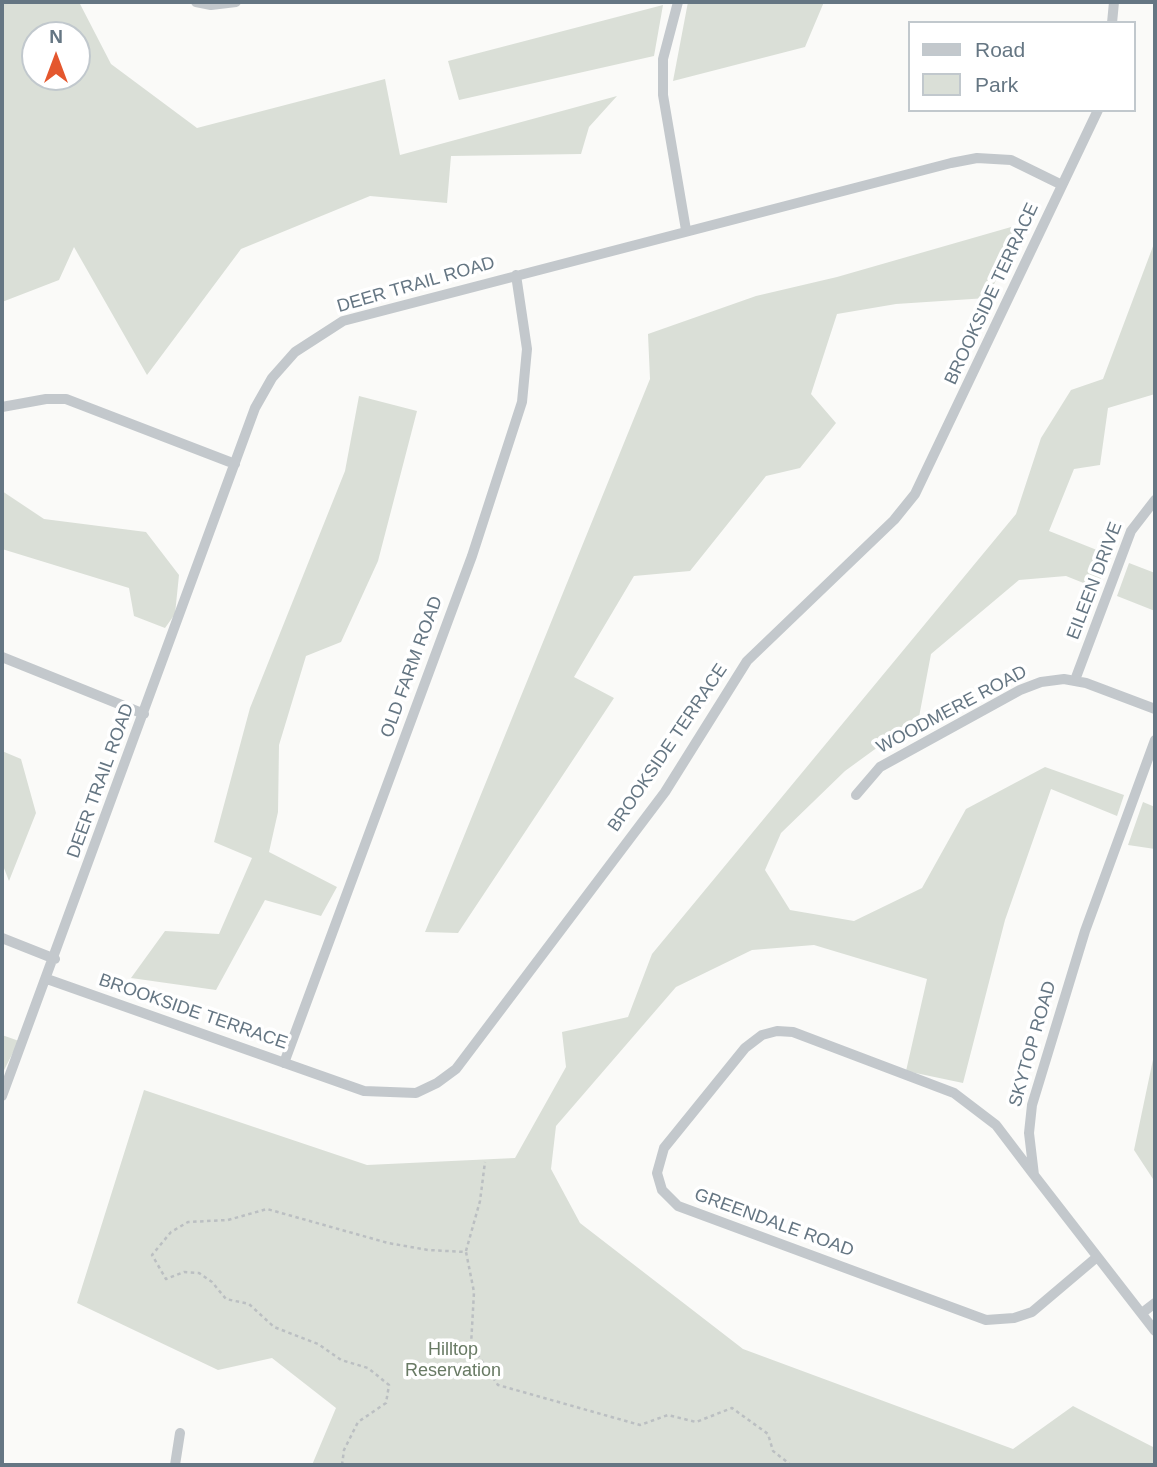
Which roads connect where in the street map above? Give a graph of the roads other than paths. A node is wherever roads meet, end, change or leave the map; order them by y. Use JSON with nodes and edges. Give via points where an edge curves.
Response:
{"nodes":[{"id":1,"x":196,"y":2,"type":"edge"},
{"id":2,"x":236,"y":2,"type":"edge"},
{"id":3,"x":678,"y":2,"type":"edge"},
{"id":4,"x":1114,"y":2,"type":"edge"},
{"id":5,"x":1112,"y":21,"type":"edge"},
{"id":6,"x":1097,"y":112,"type":"edge"},
{"id":7,"x":1062,"y":185,"type":"junction"},
{"id":8,"x":686,"y":230,"type":"junction"},
{"id":9,"x":516,"y":275,"type":"junction"},
{"id":10,"x":2,"y":407,"type":"edge"},
{"id":11,"x":235,"y":464,"type":"junction"},
{"id":12,"x":1155,"y":500,"type":"edge"},
{"id":13,"x":2,"y":657,"type":"edge"},
{"id":14,"x":1075,"y":680,"type":"junction"},
{"id":15,"x":1155,"y":709,"type":"edge"},
{"id":16,"x":144,"y":714,"type":"junction"},
{"id":17,"x":1155,"y":740,"type":"edge"},
{"id":18,"x":856,"y":796,"type":"dead end"},
{"id":19,"x":2,"y":939,"type":"edge"},
{"id":20,"x":55,"y":959,"type":"junction"},
{"id":21,"x":47,"y":979,"type":"junction"},
{"id":22,"x":284,"y":1063,"type":"junction"},
{"id":23,"x":2,"y":1096,"type":"edge"},
{"id":24,"x":1034,"y":1175,"type":"junction"},
{"id":25,"x":1097,"y":1257,"type":"junction"},
{"id":26,"x":1155,"y":1303,"type":"edge"},
{"id":27,"x":1142,"y":1313,"type":"junction"},
{"id":28,"x":1155,"y":1331,"type":"edge"},
{"id":29,"x":180,"y":1433,"type":"dead end"},
{"id":30,"x":175,"y":1465,"type":"edge"}],
"edges":[{"from":1,"to":2,"type":"street"},
{"from":3,"to":8,"type":"street","via":[[663,59],[663,95]]},
{"from":4,"to":5,"type":"street"},
{"from":6,"to":7,"type":"street","name":"BROOKSIDE TERRACE"},
{"from":7,"to":8,"type":"street","name":"DEER TRAIL ROAD","via":[[1011,160],[977,158]]},
{"from":7,"to":22,"type":"street","name":"BROOKSIDE TERRACE","via":[[915,494],[894,520],[747,662],[665,792],[456,1069],[416,1093],[391,1094],[364,1091]]},
{"from":8,"to":9,"type":"street","name":"DEER TRAIL ROAD"},
{"from":9,"to":11,"type":"street","name":"DEER TRAIL ROAD","via":[[343,321],[319,334],[296,352],[268,385]]},
{"from":9,"to":22,"type":"street","name":"OLD FARM ROAD","via":[[527,349],[522,402],[472,556]]},
{"from":10,"to":11,"type":"street","via":[[66,399]]},
{"from":11,"to":16,"type":"street","name":"DEER TRAIL ROAD"},
{"from":12,"to":14,"type":"street","name":"EILEEN DRIVE","via":[[1131,531]]},
{"from":13,"to":16,"type":"street"},
{"from":14,"to":15,"type":"street","name":"WOODMERE ROAD"},
{"from":14,"to":18,"type":"street","name":"WOODMERE ROAD","via":[[1053,680],[1020,690],[880,767]]},
{"from":16,"to":20,"type":"street","name":"DEER TRAIL ROAD"},
{"from":17,"to":24,"type":"street","name":"SKYTOP ROAD","via":[[1085,931],[1032,1105],[1029,1133]]},
{"from":19,"to":20,"type":"street"},
{"from":20,"to":21,"type":"street","name":"DEER TRAIL ROAD"},
{"from":21,"to":22,"type":"street","name":"BROOKSIDE TERRACE"},
{"from":21,"to":23,"type":"street"},
{"from":24,"to":25,"type":"street"},
{"from":24,"to":25,"type":"street","name":"GREENDALE ROAD","via":[[986,1116],[954,1093],[793,1032],[777,1031],[762,1035],[745,1048],[664,1148],[658,1164],[665,1195],[678,1206],[986,1320],[1031,1312]]},
{"from":25,"to":27,"type":"street"},
{"from":26,"to":27,"type":"street"},
{"from":27,"to":28,"type":"street"},
{"from":29,"to":30,"type":"street"}]}
